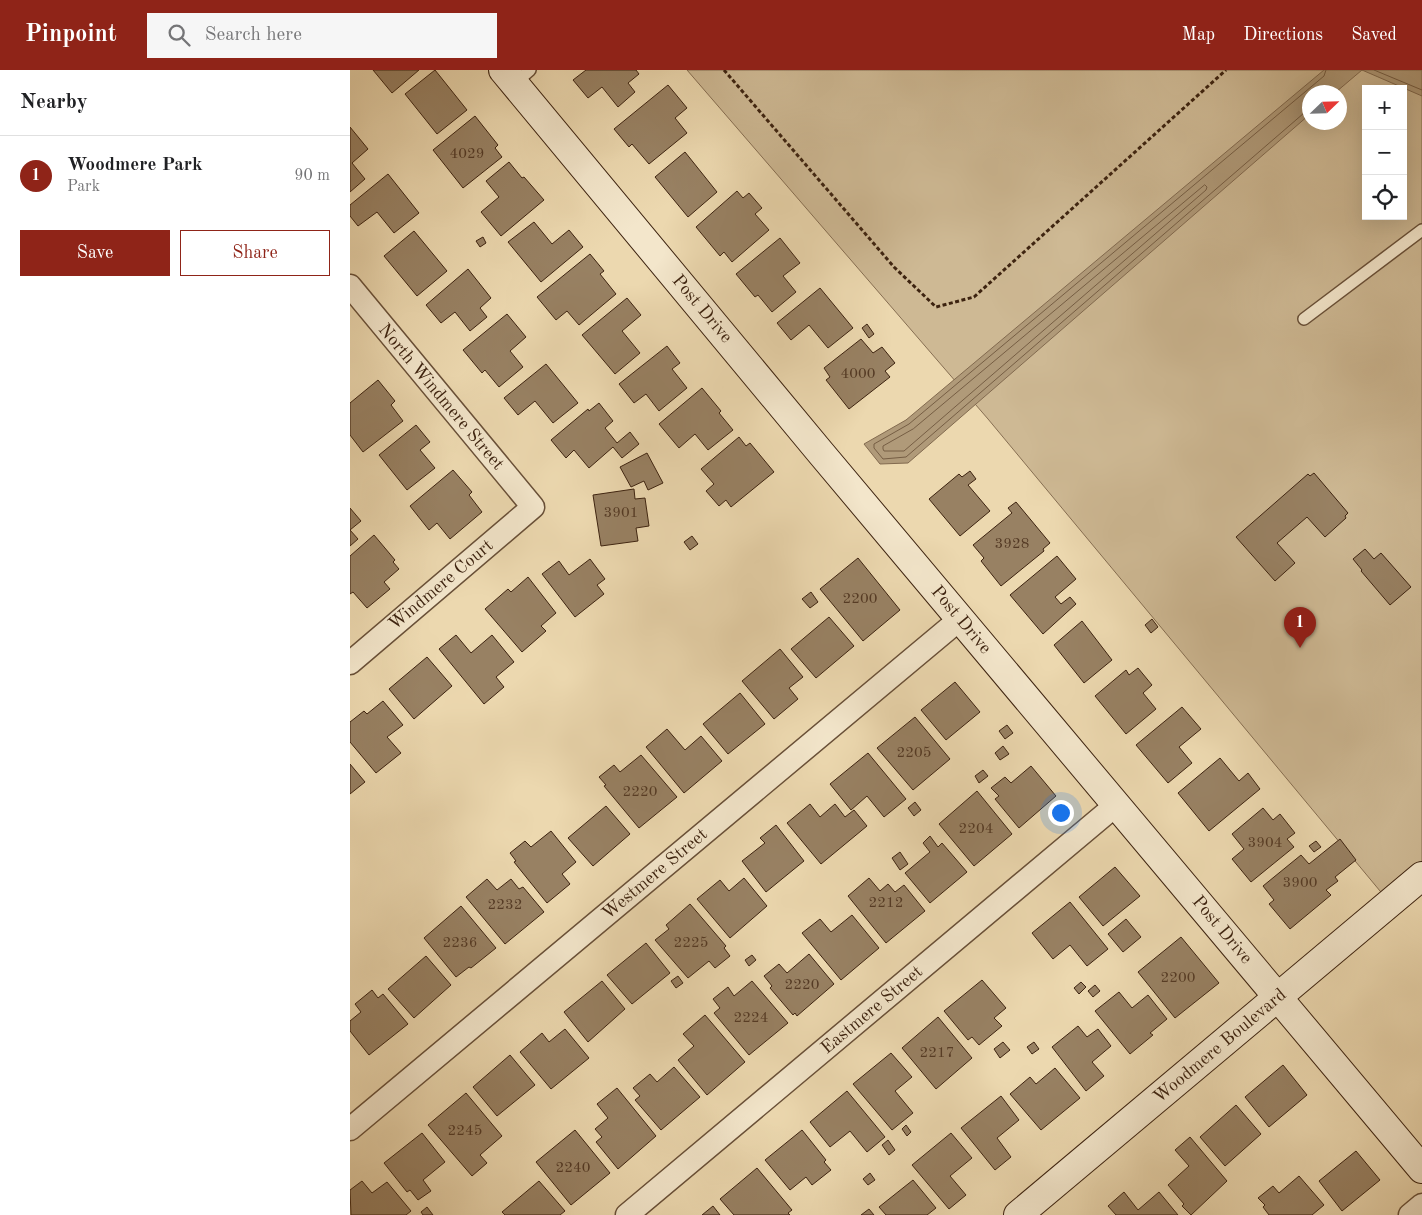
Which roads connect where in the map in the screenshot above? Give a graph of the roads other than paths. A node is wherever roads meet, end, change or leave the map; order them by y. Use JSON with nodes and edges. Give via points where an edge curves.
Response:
{"nodes":[{"id":1,"x":516,"y":75,"type":"edge"},
{"id":2,"x":1422,"y":230,"type":"edge"},
{"id":3,"x":350,"y":286,"type":"edge"},
{"id":4,"x":1304,"y":319,"type":"dead end"},
{"id":5,"x":533,"y":507,"type":"joint"},
{"id":6,"x":960,"y":619,"type":"junction"},
{"id":7,"x":351,"y":660,"type":"edge"},
{"id":8,"x":1116,"y":805,"type":"junction"},
{"id":9,"x":1422,"y":876,"type":"edge"},
{"id":10,"x":1278,"y":997,"type":"junction"},
{"id":11,"x":350,"y":1129,"type":"edge"},
{"id":12,"x":1422,"y":1168,"type":"edge"},
{"id":13,"x":1422,"y":1205,"type":"edge"},
{"id":14,"x":627,"y":1215,"type":"edge"},
{"id":15,"x":1018,"y":1215,"type":"edge"},
{"id":16,"x":1410,"y":1215,"type":"edge"}],
"edges":[{"from":1,"to":6,"type":"street","name":"Post Drive","via":[[820,452]]},
{"from":2,"to":4,"type":"lane"},
{"from":3,"to":5,"type":"street","name":"North Windmere Street"},
{"from":5,"to":7,"type":"street","name":"Windmere Court"},
{"from":6,"to":8,"type":"street","name":"Post Drive"},
{"from":6,"to":11,"type":"street","name":"Westmere Street"},
{"from":8,"to":10,"type":"street","name":"Post Drive"},
{"from":8,"to":14,"type":"street","name":"Eastmere Street"},
{"from":9,"to":10,"type":"street","name":"Woodmere Boulevard"},
{"from":10,"to":12,"type":"street","name":"Post Drive"},
{"from":10,"to":15,"type":"street","name":"Woodmere Boulevard"},
{"from":13,"to":16,"type":"street"}]}
